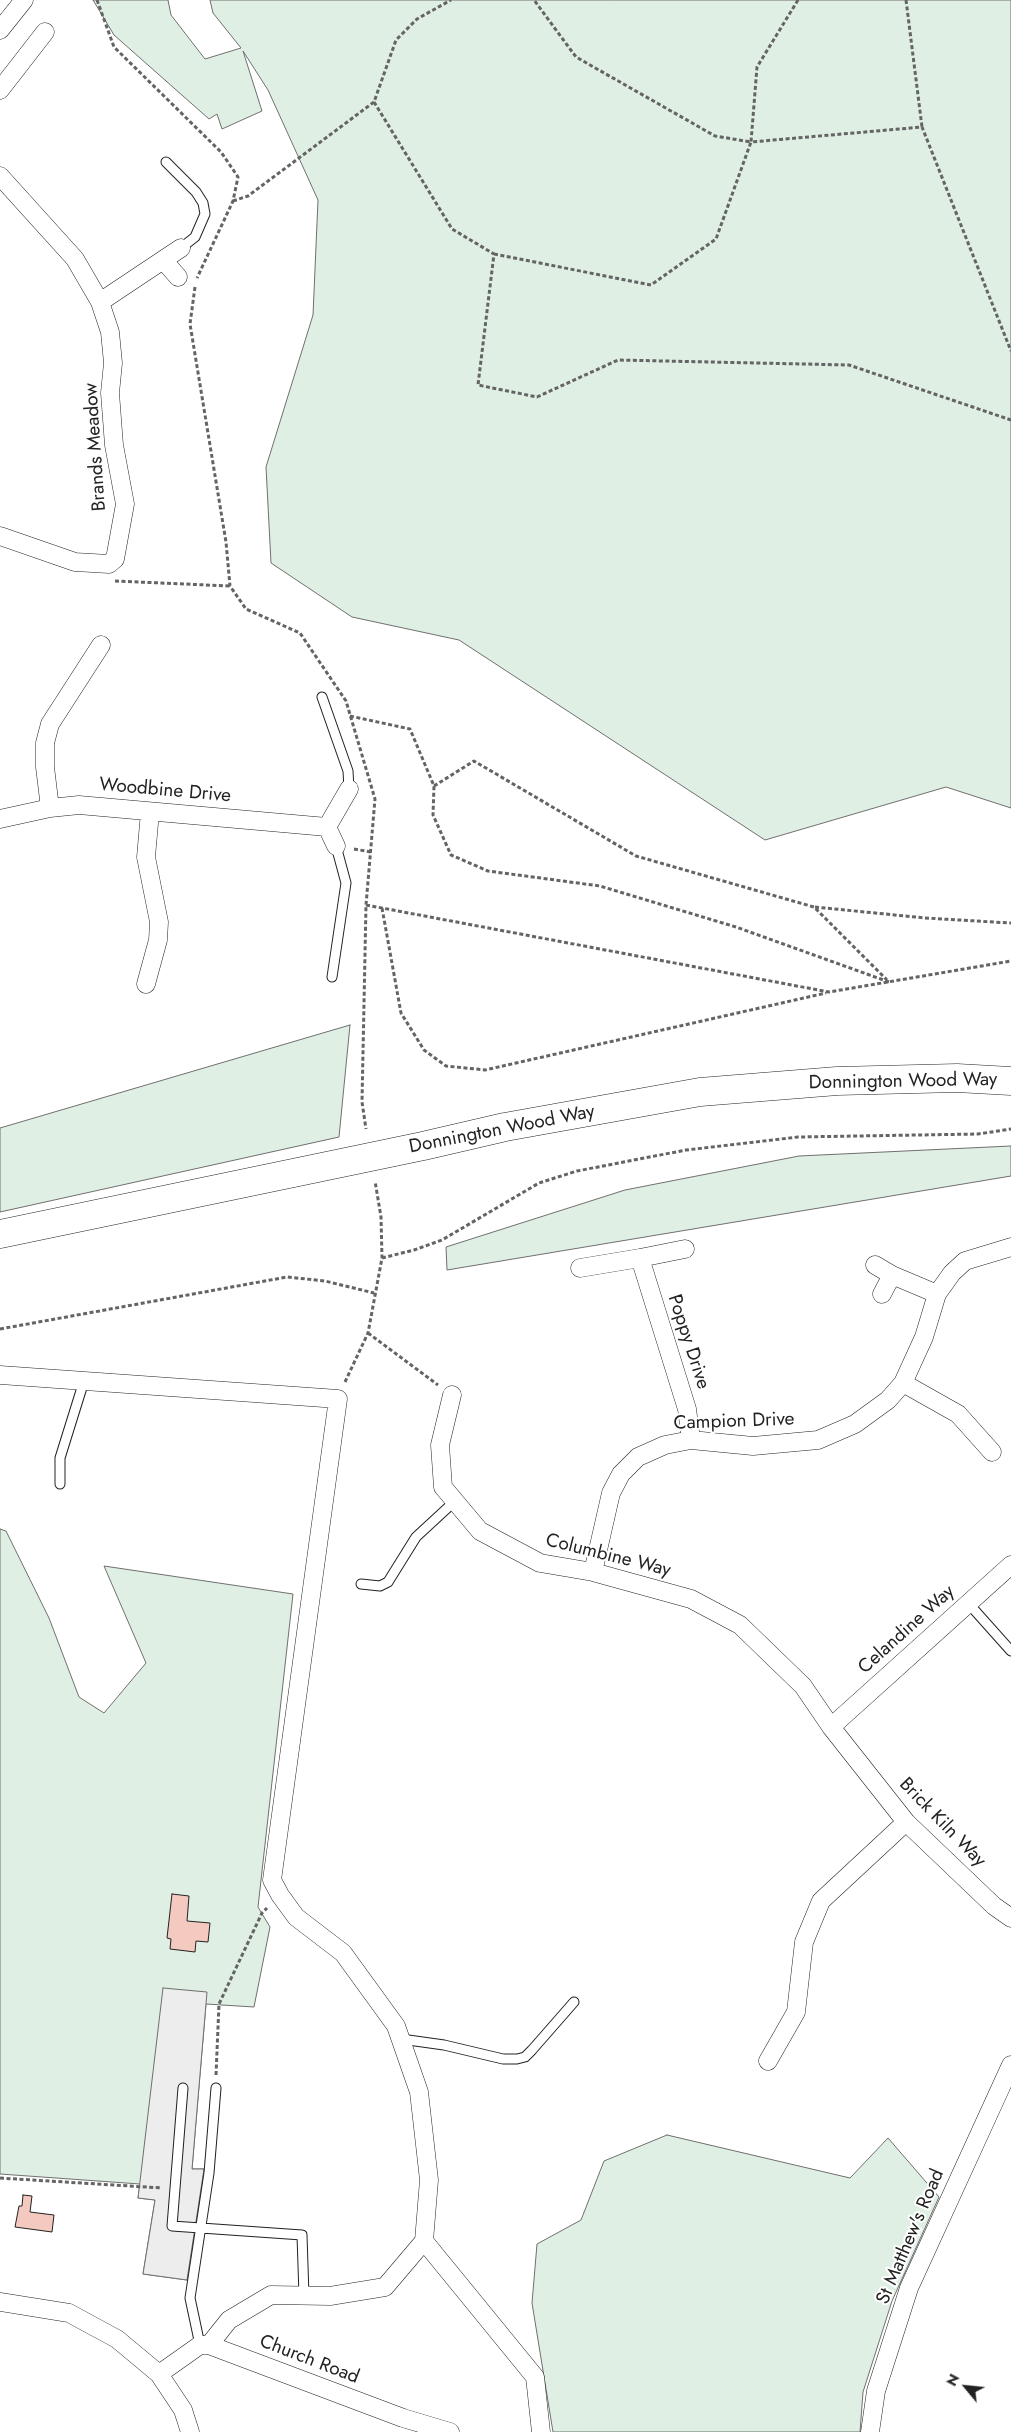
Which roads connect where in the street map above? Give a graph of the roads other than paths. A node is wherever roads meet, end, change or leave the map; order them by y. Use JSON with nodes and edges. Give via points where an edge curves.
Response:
{"nodes":[{"id":1,"x":24,"y":0,"type":"edge"},
{"id":2,"x":0,"y":30,"type":"edge"},
{"id":3,"x":45,"y":32,"type":"dead end"},
{"id":4,"x":0,"y":90,"type":"edge"},
{"id":5,"x":166,"y":162,"type":"dead end"},
{"id":6,"x":0,"y":176,"type":"edge"},
{"id":7,"x":181,"y":248,"type":"joint"},
{"id":8,"x":164,"y":261,"type":"junction"},
{"id":9,"x":178,"y":277,"type":"dead end"},
{"id":10,"x":100,"y":302,"type":"junction"},
{"id":11,"x":0,"y":536,"type":"edge"},
{"id":12,"x":101,"y":645,"type":"dead end"},
{"id":13,"x":322,"y":696,"type":"dead end"},
{"id":14,"x":349,"y":789,"type":"joint"},
{"id":15,"x":50,"y":808,"type":"junction"},
{"id":16,"x":150,"y":812,"type":"junction"},
{"id":17,"x":0,"y":819,"type":"edge"},
{"id":18,"x":327,"y":827,"type":"junction"},
{"id":19,"x":336,"y":846,"type":"joint"},
{"id":20,"x":332,"y":977,"type":"dead end"},
{"id":21,"x":146,"y":984,"type":"dead end"},
{"id":22,"x":1011,"y":1081,"type":"edge"},
{"id":23,"x":0,"y":1234,"type":"edge"},
{"id":24,"x":1011,"y":1247,"type":"edge"},
{"id":25,"x":685,"y":1249,"type":"dead end"},
{"id":26,"x":640,"y":1258,"type":"junction"},
{"id":27,"x":875,"y":1264,"type":"dead end"},
{"id":28,"x":580,"y":1268,"type":"dead end"},
{"id":29,"x":892,"y":1275,"type":"junction"},
{"id":30,"x":882,"y":1294,"type":"dead end"},
{"id":31,"x":937,"y":1294,"type":"junction"},
{"id":32,"x":0,"y":1375,"type":"edge"},
{"id":33,"x":84,"y":1380,"type":"junction"},
{"id":34,"x":903,"y":1383,"type":"junction"},
{"id":35,"x":452,"y":1395,"type":"road end"},
{"id":36,"x":691,"y":1440,"type":"junction"},
{"id":37,"x":992,"y":1452,"type":"dead end"},
{"id":38,"x":60,"y":1484,"type":"dead end"},
{"id":39,"x":455,"y":1501,"type":"junction"},
{"id":40,"x":1011,"y":1565,"type":"edge"},
{"id":41,"x":593,"y":1572,"type":"junction"},
{"id":42,"x":361,"y":1584,"type":"dead end"},
{"id":43,"x":969,"y":1604,"type":"junction"},
{"id":44,"x":1011,"y":1651,"type":"edge"},
{"id":45,"x":831,"y":1726,"type":"junction"},
{"id":46,"x":906,"y":1822,"type":"junction"},
{"id":47,"x":1011,"y":1918,"type":"edge"},
{"id":48,"x":574,"y":2002,"type":"dead end"},
{"id":49,"x":401,"y":2039,"type":"junction"},
{"id":50,"x":768,"y":2061,"type":"dead end"},
{"id":51,"x":1011,"y":2065,"type":"edge"},
{"id":52,"x":183,"y":2088,"type":"dead end"},
{"id":53,"x":216,"y":2088,"type":"road end"},
{"id":54,"x":202,"y":2228,"type":"junction"},
{"id":55,"x":424,"y":2241,"type":"junction"},
{"id":56,"x":304,"y":2296,"type":"junction"},
{"id":57,"x":0,"y":2302,"type":"edge"},
{"id":58,"x":204,"y":2345,"type":"junction"},
{"id":59,"x":159,"y":2374,"type":"junction"},
{"id":60,"x":402,"y":2425,"type":"edge"},
{"id":61,"x":190,"y":2432,"type":"edge"},
{"id":62,"x":450,"y":2432,"type":"edge"},
{"id":63,"x":541,"y":2432,"type":"edge"},
{"id":64,"x":870,"y":2432,"type":"edge"}],
"edges":[{"from":1,"to":2,"type":"street"},
{"from":3,"to":4,"type":"street"},
{"from":5,"to":7,"type":"lane","via":[[196,192],[205,214],[195,237]]},
{"from":6,"to":10,"type":"street","name":"Brands Meadow","via":[[75,259]]},
{"from":7,"to":8,"type":"street"},
{"from":8,"to":9,"type":"street"},
{"from":8,"to":10,"type":"street"},
{"from":10,"to":11,"type":"street","name":"Brands Meadow","via":[[110,332],[114,446],[125,504],[115,559],[109,564],[75,562]]},
{"from":12,"to":15,"type":"street","via":[[50,724],[45,743]]},
{"from":13,"to":14,"type":"lane","via":[[348,771]]},
{"from":14,"to":18,"type":"street"},
{"from":15,"to":16,"type":"street","name":"Woodbine Drive","via":[[79,805]]},
{"from":15,"to":17,"type":"street","name":"Woodbine Drive"},
{"from":16,"to":18,"type":"street","name":"Woodbine Drive"},
{"from":16,"to":21,"type":"street","via":[[146,857],[159,922],[158,940]]},
{"from":18,"to":19,"type":"street"},
{"from":19,"to":20,"type":"lane","via":[[346,883]]},
{"from":22,"to":23,"type":"main road","name":"Donnington Wood Way","via":[[957,1078],[837,1081],[700,1092],[505,1127]]},
{"from":24,"to":31,"type":"street","name":"Campion Drive","via":[[965,1261]]},
{"from":25,"to":26,"type":"street"},
{"from":26,"to":28,"type":"street"},
{"from":26,"to":36,"type":"street","name":"Poppy Drive","via":[[685,1400]]},
{"from":27,"to":29,"type":"street"},
{"from":29,"to":30,"type":"street"},
{"from":29,"to":31,"type":"street"},
{"from":31,"to":34,"type":"street","name":"Campion Drive","via":[[924,1336]]},
{"from":32,"to":33,"type":"street"},
{"from":33,"to":38,"type":"lane","via":[[60,1458]]},
{"from":33,"to":49,"type":"street","via":[[338,1399],[272,1880],[296,1917],[343,1954],[396,2026]]},
{"from":34,"to":36,"type":"street","name":"Campion Drive","via":[[888,1400],[855,1424],[818,1440],[753,1446]]},
{"from":34,"to":37,"type":"street","via":[[958,1414]]},
{"from":35,"to":39,"type":"street","name":"Columbine Way","via":[[440,1445],[442,1487]]},
{"from":36,"to":41,"type":"street","name":"Campion Drive","via":[[664,1445],[638,1457],[621,1474],[611,1493]]},
{"from":39,"to":41,"type":"street","name":"Columbine Way","via":[[480,1531],[540,1563]]},
{"from":39,"to":42,"type":"lane","via":[[416,1537],[388,1582],[380,1586]]},
{"from":40,"to":43,"type":"street","name":"Celandine Way"},
{"from":41,"to":45,"type":"street","name":"Columbine Way","via":[[691,1599],[740,1625],[803,1686]]},
{"from":43,"to":44,"type":"lane"},
{"from":43,"to":45,"type":"street","name":"Celandine Way"},
{"from":45,"to":46,"type":"street","name":"Brick Kiln Way"},
{"from":46,"to":47,"type":"street","name":"Brick Kiln Way","via":[[994,1906]]},
{"from":46,"to":50,"type":"street","via":[[820,1901],[804,1942],[796,2012]]},
{"from":48,"to":49,"type":"lane","via":[[532,2050],[516,2059]]},
{"from":49,"to":55,"type":"street","via":[[419,2092],[429,2180]]},
{"from":51,"to":64,"type":"street","name":"St Matthew's Road","via":[[909,2288],[876,2391]]},
{"from":52,"to":54,"type":"lane","via":[[172,2226]]},
{"from":53,"to":54,"type":"lane"},
{"from":54,"to":56,"type":"lane","via":[[302,2235]]},
{"from":54,"to":58,"type":"lane","via":[[190,2298]]},
{"from":55,"to":56,"type":"street","via":[[386,2287],[330,2296]]},
{"from":55,"to":63,"type":"street","via":[[535,2377]]},
{"from":56,"to":58,"type":"street","via":[[271,2295],[229,2320]]},
{"from":57,"to":59,"type":"street","via":[[69,2313],[117,2338]]},
{"from":58,"to":59,"type":"street"},
{"from":58,"to":60,"type":"street","name":"Church Road"},
{"from":59,"to":61,"type":"street","via":[[183,2410]]},
{"from":60,"to":62,"type":"street","name":"Church Road"}]}
